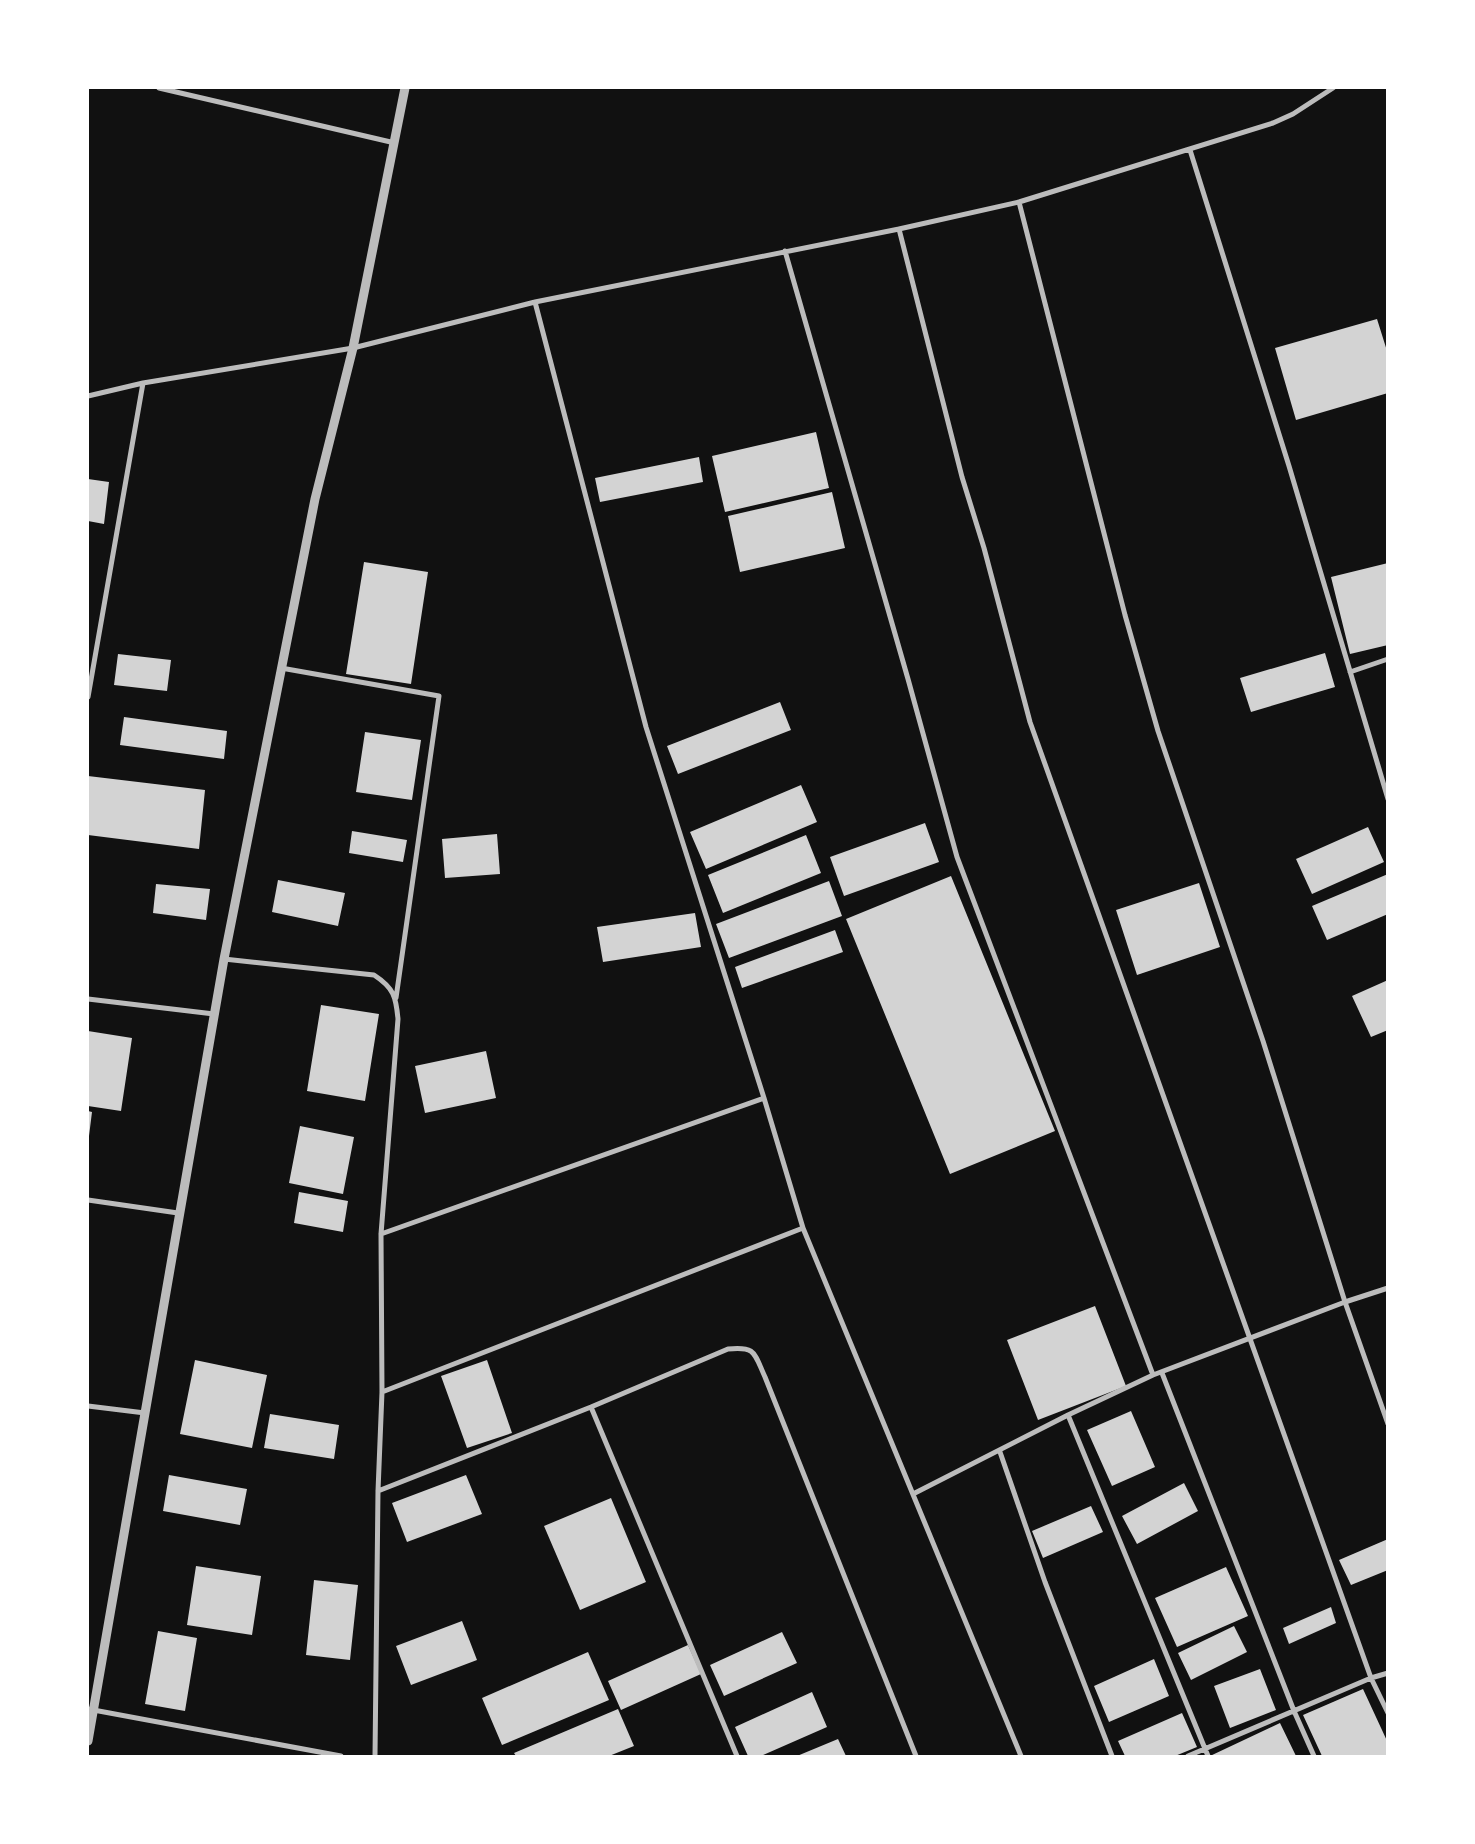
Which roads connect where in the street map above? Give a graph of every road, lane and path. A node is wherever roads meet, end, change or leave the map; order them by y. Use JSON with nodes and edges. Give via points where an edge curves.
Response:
{"nodes":[{"id":1,"x":159,"y":88,"type":"edge"},
{"id":2,"x":405,"y":88,"type":"edge"},
{"id":3,"x":1333,"y":88,"type":"edge"},
{"id":4,"x":395,"y":143,"type":"junction"},
{"id":5,"x":1190,"y":150,"type":"junction"},
{"id":6,"x":1019,"y":202,"type":"junction"},
{"id":7,"x":899,"y":229,"type":"junction"},
{"id":8,"x":786,"y":250,"type":"junction"},
{"id":9,"x":535,"y":302,"type":"junction"},
{"id":10,"x":354,"y":348,"type":"junction"},
{"id":11,"x":143,"y":383,"type":"junction"},
{"id":12,"x":88,"y":396,"type":"edge"},
{"id":13,"x":1388,"y":659,"type":"edge"},
{"id":14,"x":281,"y":668,"type":"junction"},
{"id":15,"x":1350,"y":672,"type":"junction"},
{"id":16,"x":88,"y":697,"type":"edge"},
{"id":17,"x":1388,"y":799,"type":"edge"},
{"id":18,"x":224,"y":959,"type":"junction"},
{"id":19,"x":396,"y":998,"type":"junction"},
{"id":20,"x":88,"y":999,"type":"edge"},
{"id":21,"x":214,"y":1014,"type":"junction"},
{"id":22,"x":764,"y":1098,"type":"junction"},
{"id":23,"x":88,"y":1200,"type":"edge"},
{"id":24,"x":178,"y":1213,"type":"junction"},
{"id":25,"x":803,"y":1228,"type":"junction"},
{"id":26,"x":381,"y":1234,"type":"junction"},
{"id":27,"x":1388,"y":1288,"type":"edge"},
{"id":28,"x":1345,"y":1302,"type":"junction"},
{"id":29,"x":1250,"y":1337,"type":"junction"},
{"id":30,"x":1162,"y":1373,"type":"junction"},
{"id":31,"x":1153,"y":1375,"type":"junction"},
{"id":32,"x":382,"y":1392,"type":"junction"},
{"id":33,"x":88,"y":1406,"type":"edge"},
{"id":34,"x":591,"y":1407,"type":"junction"},
{"id":35,"x":144,"y":1413,"type":"junction"},
{"id":36,"x":1068,"y":1414,"type":"junction"},
{"id":37,"x":1388,"y":1424,"type":"edge"},
{"id":38,"x":1000,"y":1452,"type":"junction"},
{"id":39,"x":378,"y":1491,"type":"junction"},
{"id":40,"x":913,"y":1494,"type":"junction"},
{"id":41,"x":1388,"y":1673,"type":"edge"},
{"id":42,"x":1372,"y":1678,"type":"junction"},
{"id":43,"x":90,"y":1709,"type":"edge"},
{"id":44,"x":1294,"y":1711,"type":"junction"},
{"id":45,"x":1388,"y":1713,"type":"edge"},
{"id":46,"x":88,"y":1741,"type":"edge"},
{"id":47,"x":1205,"y":1749,"type":"junction"},
{"id":48,"x":341,"y":1756,"type":"edge"},
{"id":49,"x":376,"y":1756,"type":"edge"},
{"id":50,"x":737,"y":1756,"type":"edge"},
{"id":51,"x":916,"y":1756,"type":"edge"},
{"id":52,"x":1021,"y":1756,"type":"edge"},
{"id":53,"x":1112,"y":1756,"type":"edge"},
{"id":54,"x":1188,"y":1756,"type":"edge"},
{"id":55,"x":1208,"y":1756,"type":"edge"},
{"id":56,"x":1314,"y":1756,"type":"edge"}],
"edges":[{"from":1,"to":4,"type":"street"},
{"from":2,"to":4,"type":"street"},
{"from":3,"to":5,"type":"street","via":[[1273,123]]},
{"from":4,"to":10,"type":"street"},
{"from":5,"to":6,"type":"street"},
{"from":5,"to":15,"type":"street"},
{"from":6,"to":7,"type":"street"},
{"from":6,"to":28,"type":"street","via":[[1125,615],[1158,730],[1263,1040]]},
{"from":7,"to":8,"type":"street"},
{"from":7,"to":29,"type":"street","via":[[962,477],[1030,722]]},
{"from":8,"to":9,"type":"street"},
{"from":8,"to":31,"type":"street","via":[[957,857]]},
{"from":9,"to":10,"type":"street"},
{"from":9,"to":22,"type":"street","via":[[646,727]]},
{"from":10,"to":11,"type":"street"},
{"from":10,"to":14,"type":"street","via":[[315,499]]},
{"from":11,"to":12,"type":"street"},
{"from":11,"to":16,"type":"street"},
{"from":13,"to":15,"type":"street"},
{"from":14,"to":18,"type":"street"},
{"from":14,"to":19,"type":"street","via":[[439,696]]},
{"from":15,"to":17,"type":"street"},
{"from":18,"to":19,"type":"street","via":[[374,975],[386,983]]},
{"from":18,"to":21,"type":"street"},
{"from":19,"to":26,"type":"street","via":[[398,1019]]},
{"from":20,"to":21,"type":"street"},
{"from":21,"to":24,"type":"street"},
{"from":22,"to":25,"type":"street"},
{"from":22,"to":26,"type":"street"},
{"from":23,"to":24,"type":"street"},
{"from":24,"to":35,"type":"street"},
{"from":25,"to":32,"type":"street"},
{"from":25,"to":40,"type":"street"},
{"from":26,"to":32,"type":"street"},
{"from":27,"to":28,"type":"street"},
{"from":28,"to":29,"type":"street"},
{"from":28,"to":37,"type":"street"},
{"from":29,"to":30,"type":"street"},
{"from":29,"to":42,"type":"street"},
{"from":30,"to":31,"type":"street"},
{"from":30,"to":44,"type":"street"},
{"from":31,"to":36,"type":"street"},
{"from":32,"to":39,"type":"street"},
{"from":33,"to":35,"type":"street"},
{"from":34,"to":39,"type":"street"},
{"from":34,"to":50,"type":"street"},
{"from":34,"to":51,"type":"street","via":[[728,1349],[744,1347],[755,1354]]},
{"from":35,"to":43,"type":"street"},
{"from":36,"to":38,"type":"street"},
{"from":36,"to":47,"type":"street"},
{"from":38,"to":40,"type":"street"},
{"from":38,"to":53,"type":"street","via":[[1045,1582]]},
{"from":39,"to":49,"type":"street"},
{"from":40,"to":52,"type":"street"},
{"from":41,"to":42,"type":"street"},
{"from":42,"to":44,"type":"street"},
{"from":42,"to":45,"type":"street"},
{"from":43,"to":46,"type":"street"},
{"from":43,"to":48,"type":"street"},
{"from":44,"to":47,"type":"street"},
{"from":44,"to":56,"type":"street"},
{"from":47,"to":54,"type":"street"},
{"from":47,"to":55,"type":"street"}]}
